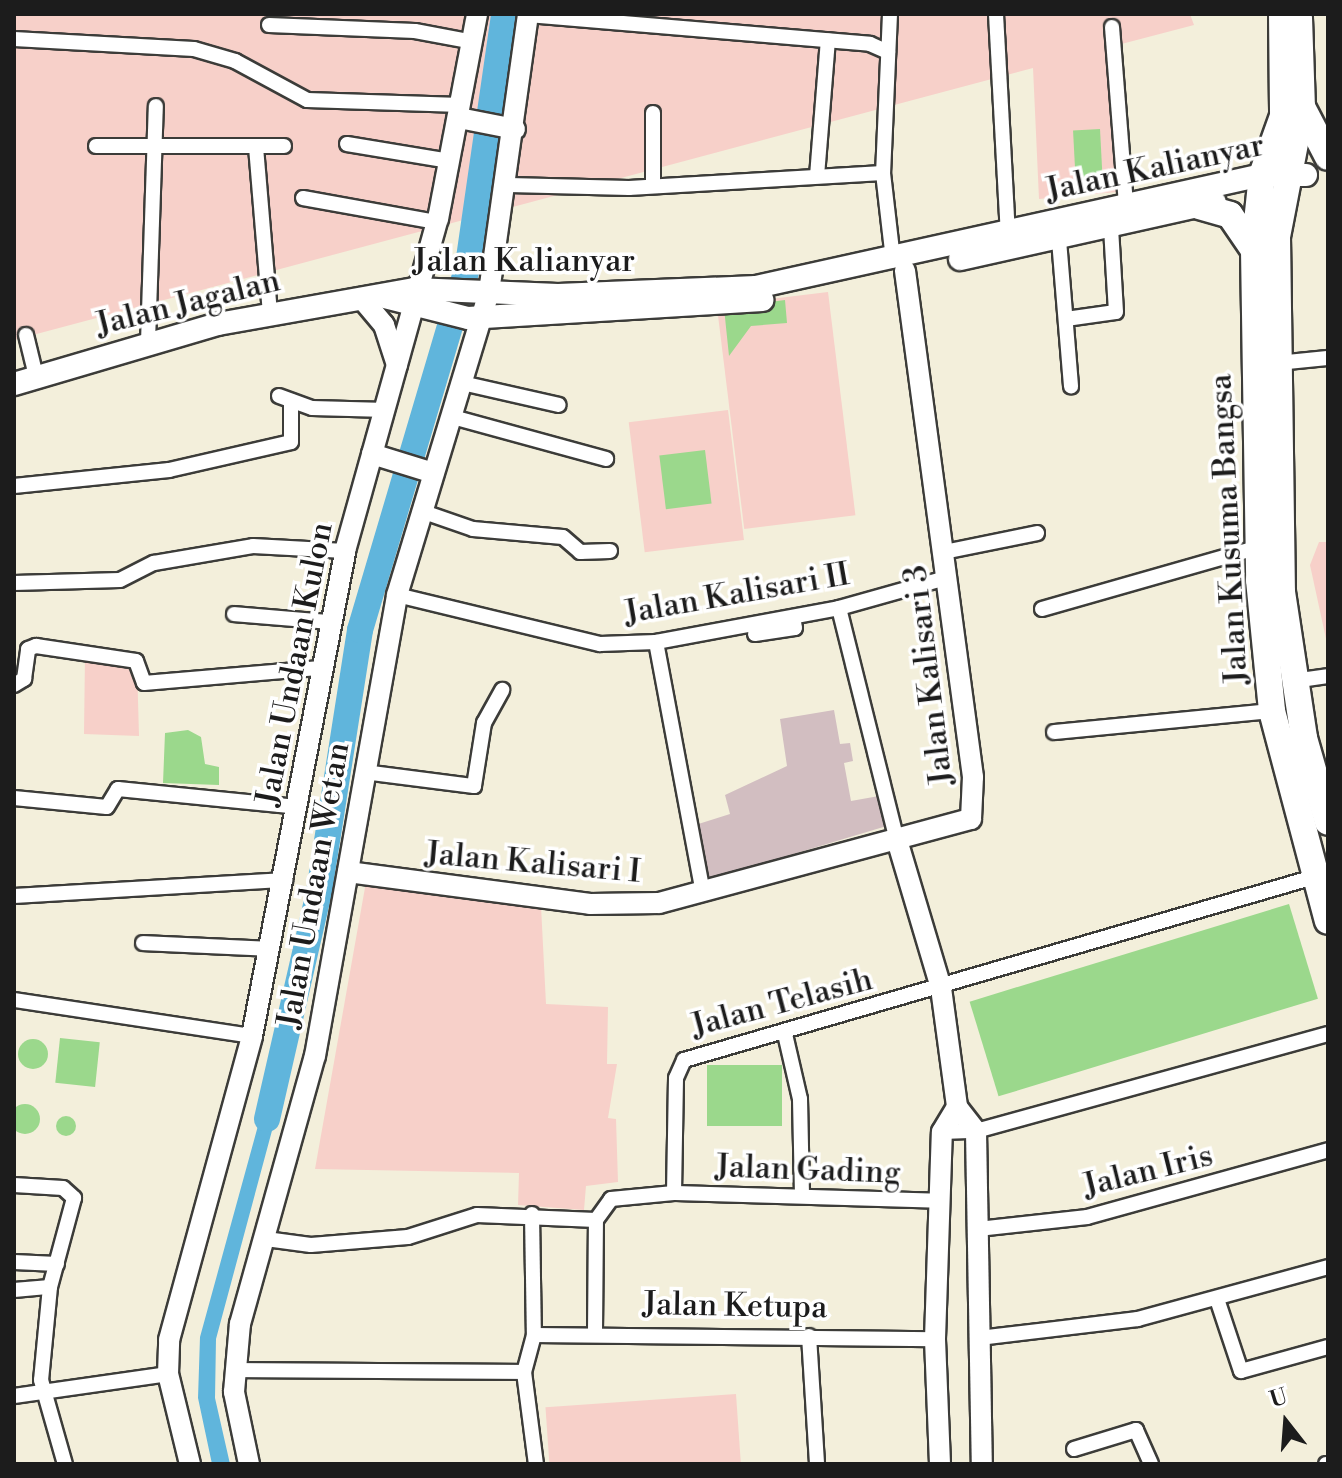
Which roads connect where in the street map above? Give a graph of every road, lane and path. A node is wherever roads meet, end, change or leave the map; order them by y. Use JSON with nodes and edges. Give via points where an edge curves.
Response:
{"nodes":[{"id":1,"x":477,"y":14,"type":"edge"},
{"id":2,"x":528,"y":14,"type":"edge"},
{"id":3,"x":890,"y":14,"type":"edge"},
{"id":4,"x":996,"y":14,"type":"edge"},
{"id":5,"x":1282,"y":14,"type":"edge"},
{"id":6,"x":1300,"y":14,"type":"edge"},
{"id":7,"x":269,"y":25,"type":"dead end"},
{"id":8,"x":1112,"y":27,"type":"dead end"},
{"id":9,"x":14,"y":39,"type":"edge"},
{"id":10,"x":828,"y":40,"type":"junction"},
{"id":11,"x":473,"y":42,"type":"junction"},
{"id":12,"x":888,"y":52,"type":"junction"},
{"id":13,"x":156,"y":106,"type":"dead end"},
{"id":14,"x":1302,"y":107,"type":"junction"},
{"id":15,"x":653,"y":113,"type":"dead end"},
{"id":16,"x":464,"y":115,"type":"junction"},
{"id":17,"x":508,"y":127,"type":"junction"},
{"id":18,"x":347,"y":144,"type":"dead end"},
{"id":19,"x":96,"y":146,"type":"dead end"},
{"id":20,"x":284,"y":146,"type":"dead end"},
{"id":21,"x":153,"y":147,"type":"junction"},
{"id":22,"x":256,"y":147,"type":"junction"},
{"id":23,"x":1328,"y":157,"type":"edge"},
{"id":24,"x":450,"y":161,"type":"junction"},
{"id":25,"x":883,"y":173,"type":"junction"},
{"id":26,"x":817,"y":176,"type":"junction"},
{"id":27,"x":1288,"y":178,"type":"edge"},
{"id":28,"x":653,"y":184,"type":"junction"},
{"id":29,"x":509,"y":185,"type":"junction"},
{"id":30,"x":303,"y":198,"type":"dead end"},
{"id":31,"x":1126,"y":206,"type":"junction"},
{"id":32,"x":1199,"y":206,"type":"junction"},
{"id":33,"x":437,"y":222,"type":"junction"},
{"id":34,"x":1111,"y":228,"type":"junction"},
{"id":35,"x":1008,"y":233,"type":"junction"},
{"id":36,"x":1059,"y":240,"type":"junction"},
{"id":37,"x":1254,"y":250,"type":"junction"},
{"id":38,"x":899,"y":266,"type":"junction"},
{"id":39,"x":481,"y":292,"type":"junction"},
{"id":40,"x":372,"y":298,"type":"junction"},
{"id":41,"x":412,"y":298,"type":"junction"},
{"id":42,"x":717,"y":299,"type":"junction"},
{"id":43,"x":270,"y":313,"type":"junction"},
{"id":44,"x":475,"y":318,"type":"junction"},
{"id":45,"x":1066,"y":319,"type":"junction"},
{"id":46,"x":26,"y":335,"type":"dead end"},
{"id":47,"x":148,"y":342,"type":"junction"},
{"id":48,"x":1328,"y":358,"type":"edge"},
{"id":49,"x":1277,"y":363,"type":"junction"},
{"id":50,"x":398,"y":373,"type":"junction"},
{"id":51,"x":36,"y":376,"type":"junction"},
{"id":52,"x":462,"y":383,"type":"junction"},
{"id":53,"x":14,"y":384,"type":"edge"},
{"id":54,"x":1071,"y":387,"type":"dead end"},
{"id":55,"x":559,"y":405,"type":"dead end"},
{"id":56,"x":387,"y":410,"type":"junction"},
{"id":57,"x":449,"y":416,"type":"junction"},
{"id":58,"x":377,"y":455,"type":"junction"},
{"id":59,"x":606,"y":459,"type":"dead end"},
{"id":60,"x":424,"y":469,"type":"junction"},
{"id":61,"x":14,"y":486,"type":"edge"},
{"id":62,"x":421,"y":511,"type":"junction"},
{"id":63,"x":1037,"y":533,"type":"dead end"},
{"id":64,"x":1259,"y":547,"type":"junction"},
{"id":65,"x":345,"y":551,"type":"junction"},
{"id":66,"x":610,"y":551,"type":"dead end"},
{"id":67,"x":944,"y":552,"type":"junction"},
{"id":68,"x":946,"y":578,"type":"junction"},
{"id":69,"x":14,"y":583,"type":"edge"},
{"id":70,"x":397,"y":595,"type":"junction"},
{"id":71,"x":839,"y":608,"type":"junction"},
{"id":72,"x":1042,"y":609,"type":"dead end"},
{"id":73,"x":234,"y":614,"type":"dead end"},
{"id":74,"x":793,"y":617,"type":"junction"},
{"id":75,"x":330,"y":622,"type":"junction"},
{"id":76,"x":755,"y":634,"type":"dead end"},
{"id":77,"x":656,"y":642,"type":"junction"},
{"id":78,"x":320,"y":668,"type":"junction"},
{"id":79,"x":1328,"y":676,"type":"edge"},
{"id":80,"x":1292,"y":681,"type":"junction"},
{"id":81,"x":14,"y":685,"type":"edge"},
{"id":82,"x":502,"y":690,"type":"dead end"},
{"id":83,"x":1272,"y":711,"type":"junction"},
{"id":84,"x":1054,"y":732,"type":"dead end"},
{"id":85,"x":364,"y":772,"type":"junction"},
{"id":86,"x":14,"y":798,"type":"edge"},
{"id":87,"x":297,"y":807,"type":"junction"},
{"id":88,"x":1327,"y":820,"type":"edge"},
{"id":89,"x":1300,"y":826,"type":"junction"},
{"id":90,"x":897,"y":840,"type":"junction"},
{"id":91,"x":348,"y":872,"type":"junction"},
{"id":92,"x":1314,"y":877,"type":"junction"},
{"id":93,"x":286,"y":880,"type":"junction"},
{"id":94,"x":703,"y":893,"type":"junction"},
{"id":95,"x":14,"y":896,"type":"edge"},
{"id":96,"x":1328,"y":921,"type":"edge"},
{"id":97,"x":143,"y":943,"type":"dead end"},
{"id":98,"x":271,"y":949,"type":"junction"},
{"id":99,"x":941,"y":988,"type":"junction"},
{"id":100,"x":14,"y":1000,"type":"edge"},
{"id":101,"x":785,"y":1034,"type":"junction"},
{"id":102,"x":1328,"y":1034,"type":"edge"},
{"id":103,"x":252,"y":1036,"type":"junction"},
{"id":104,"x":957,"y":1107,"type":"junction"},
{"id":105,"x":976,"y":1131,"type":"junction"},
{"id":106,"x":942,"y":1132,"type":"junction"},
{"id":107,"x":1328,"y":1150,"type":"edge"},
{"id":108,"x":14,"y":1185,"type":"edge"},
{"id":109,"x":674,"y":1193,"type":"junction"},
{"id":110,"x":802,"y":1195,"type":"junction"},
{"id":111,"x":940,"y":1201,"type":"junction"},
{"id":112,"x":532,"y":1214,"type":"junction"},
{"id":113,"x":596,"y":1220,"type":"junction"},
{"id":114,"x":978,"y":1229,"type":"junction"},
{"id":115,"x":266,"y":1239,"type":"junction"},
{"id":116,"x":14,"y":1262,"type":"edge"},
{"id":117,"x":57,"y":1264,"type":"junction"},
{"id":118,"x":1328,"y":1267,"type":"edge"},
{"id":119,"x":50,"y":1287,"type":"junction"},
{"id":120,"x":14,"y":1290,"type":"edge"},
{"id":121,"x":1217,"y":1299,"type":"junction"},
{"id":122,"x":595,"y":1331,"type":"junction"},
{"id":123,"x":534,"y":1335,"type":"junction"},
{"id":124,"x":809,"y":1336,"type":"junction"},
{"id":125,"x":979,"y":1338,"type":"junction"},
{"id":126,"x":935,"y":1339,"type":"junction"},
{"id":127,"x":1328,"y":1347,"type":"edge"},
{"id":128,"x":234,"y":1370,"type":"junction"},
{"id":129,"x":524,"y":1372,"type":"junction"},
{"id":130,"x":168,"y":1374,"type":"junction"},
{"id":131,"x":41,"y":1394,"type":"junction"},
{"id":132,"x":14,"y":1396,"type":"edge"},
{"id":133,"x":1074,"y":1449,"type":"dead end"},
{"id":134,"x":65,"y":1464,"type":"edge"},
{"id":135,"x":190,"y":1464,"type":"edge"},
{"id":136,"x":249,"y":1464,"type":"edge"},
{"id":137,"x":536,"y":1464,"type":"edge"},
{"id":138,"x":817,"y":1464,"type":"edge"},
{"id":139,"x":940,"y":1464,"type":"edge"},
{"id":140,"x":982,"y":1464,"type":"edge"},
{"id":141,"x":1151,"y":1464,"type":"edge"}],
"edges":[{"from":1,"to":11,"type":"main road","name":"Jalan Undaan Kulon"},
{"from":2,"to":10,"type":"street"},
{"from":2,"to":17,"type":"main road","name":"Jalan Undaan Wetan"},
{"from":3,"to":12,"type":"street"},
{"from":4,"to":35,"type":"street"},
{"from":5,"to":27,"type":"highway"},
{"from":6,"to":14,"type":"highway"},
{"from":7,"to":11,"type":"street","via":[[415,31]]},
{"from":8,"to":31,"type":"street"},
{"from":9,"to":16,"type":"street","via":[[194,49],[235,61],[307,100]]},
{"from":10,"to":12,"type":"street"},
{"from":10,"to":26,"type":"street"},
{"from":11,"to":16,"type":"main road","name":"Jalan Undaan Kulon"},
{"from":12,"to":25,"type":"street"},
{"from":13,"to":21,"type":"street"},
{"from":14,"to":23,"type":"highway"},
{"from":14,"to":27,"type":"highway"},
{"from":15,"to":28,"type":"street"},
{"from":16,"to":17,"type":"main road"},
{"from":16,"to":24,"type":"main road","name":"Jalan Undaan Kulon"},
{"from":17,"to":29,"type":"main road","name":"Jalan Undaan Wetan"},
{"from":18,"to":24,"type":"street"},
{"from":19,"to":21,"type":"street"},
{"from":20,"to":22,"type":"street"},
{"from":21,"to":22,"type":"street"},
{"from":21,"to":47,"type":"street"},
{"from":22,"to":43,"type":"street"},
{"from":24,"to":33,"type":"main road","name":"Jalan Undaan Kulon"},
{"from":25,"to":26,"type":"street"},
{"from":25,"to":38,"type":"street"},
{"from":26,"to":28,"type":"street"},
{"from":27,"to":31,"type":"main road","name":"Jalan Kalianyar"},
{"from":27,"to":32,"type":"main road","name":"Jalan Kalianyar"},
{"from":27,"to":37,"type":"highway","name":"Jalan Kusuma Bangsa"},
{"from":27,"to":49,"type":"highway","name":"Jalan Kusuma Bangsa"},
{"from":28,"to":29,"type":"street"},
{"from":29,"to":39,"type":"main road","name":"Jalan Undaan Wetan"},
{"from":30,"to":33,"type":"street"},
{"from":31,"to":35,"type":"main road","name":"Jalan Kalianyar"},
{"from":32,"to":34,"type":"main road","name":"Jalan Kalianyar"},
{"from":32,"to":37,"type":"highway","via":[[1230,215]]},
{"from":33,"to":41,"type":"main road","name":"Jalan Undaan Kulon"},
{"from":34,"to":36,"type":"main road","name":"Jalan Kalianyar"},
{"from":34,"to":45,"type":"street","via":[[1116,312]]},
{"from":35,"to":38,"type":"main road","name":"Jalan Kalianyar"},
{"from":36,"to":38,"type":"main road","name":"Jalan Kalianyar"},
{"from":36,"to":45,"type":"street"},
{"from":37,"to":64,"type":"highway","name":"Jalan Kusuma Bangsa"},
{"from":38,"to":42,"type":"main road","name":"Jalan Kalianyar"},
{"from":38,"to":67,"type":"main road","name":"Jalan Kalisari 3"},
{"from":39,"to":41,"type":"main road","name":"Jalan Kalianyar","via":[[441,288]]},
{"from":39,"to":42,"type":"main road","name":"Jalan Kalianyar"},
{"from":39,"to":44,"type":"main road","name":"Jalan Undaan Wetan"},
{"from":40,"to":41,"type":"main road","name":"Jalan Kalianyar"},
{"from":40,"to":43,"type":"main road","name":"Jalan Jagalan"},
{"from":40,"to":50,"type":"main road"},
{"from":41,"to":44,"type":"main road","name":"Jalan Kalianyar","via":[[438,313]]},
{"from":41,"to":50,"type":"main road","name":"Jalan Undaan Kulon"},
{"from":42,"to":44,"type":"main road","name":"Jalan Kalianyar"},
{"from":43,"to":47,"type":"main road","name":"Jalan Jagalan"},
{"from":44,"to":52,"type":"main road","name":"Jalan Undaan Wetan"},
{"from":45,"to":54,"type":"street"},
{"from":46,"to":51,"type":"street"},
{"from":47,"to":51,"type":"main road","name":"Jalan Jagalan"},
{"from":48,"to":49,"type":"street"},
{"from":49,"to":80,"type":"highway","name":"Jalan Kusuma Bangsa","via":[[1282,592]]},
{"from":50,"to":56,"type":"main road","name":"Jalan Undaan Kulon"},
{"from":51,"to":53,"type":"main road","name":"Jalan Jagalan"},
{"from":52,"to":55,"type":"street"},
{"from":52,"to":57,"type":"main road","name":"Jalan Undaan Wetan"},
{"from":56,"to":58,"type":"main road","name":"Jalan Undaan Kulon"},
{"from":56,"to":61,"type":"street","via":[[285,399],[291,442],[169,470]]},
{"from":57,"to":59,"type":"street"},
{"from":57,"to":60,"type":"main road","name":"Jalan Undaan Wetan"},
{"from":58,"to":60,"type":"main road"},
{"from":58,"to":65,"type":"main road","name":"Jalan Undaan Kulon"},
{"from":60,"to":62,"type":"main road","name":"Jalan Undaan Wetan"},
{"from":62,"to":66,"type":"street","via":[[473,529],[563,537],[580,552]]},
{"from":62,"to":70,"type":"main road","name":"Jalan Undaan Wetan"},
{"from":63,"to":67,"type":"street"},
{"from":64,"to":72,"type":"street"},
{"from":64,"to":83,"type":"highway","name":"Jalan Kusuma Bangsa"},
{"from":65,"to":69,"type":"street","via":[[253,546],[154,563],[120,580]]},
{"from":65,"to":75,"type":"main road","name":"Jalan Undaan Kulon"},
{"from":67,"to":68,"type":"main road","name":"Jalan Kalisari 3"},
{"from":68,"to":71,"type":"street","name":"Jalan Kalisari II"},
{"from":68,"to":90,"type":"main road","name":"Jalan Kalisari 3","via":[[974,811],[967,822]]},
{"from":70,"to":77,"type":"street","name":"Jalan Kalisari II","via":[[521,623],[566,642]]},
{"from":70,"to":85,"type":"main road","name":"Jalan Undaan Wetan"},
{"from":71,"to":74,"type":"street","name":"Jalan Kalisari II"},
{"from":71,"to":90,"type":"street"},
{"from":73,"to":75,"type":"street"},
{"from":74,"to":76,"type":"street","via":[[795,628]]},
{"from":74,"to":77,"type":"street","name":"Jalan Kalisari II"},
{"from":75,"to":78,"type":"main road","name":"Jalan Undaan Kulon"},
{"from":77,"to":94,"type":"street"},
{"from":78,"to":81,"type":"street","via":[[144,683],[136,661],[36,646],[28,649],[24,679]]},
{"from":78,"to":87,"type":"main road","name":"Jalan Undaan Kulon"},
{"from":79,"to":80,"type":"street"},
{"from":80,"to":88,"type":"highway","name":"Jalan Kusuma Bangsa"},
{"from":82,"to":85,"type":"street","via":[[484,723],[474,786]]},
{"from":83,"to":84,"type":"street"},
{"from":83,"to":89,"type":"highway","name":"Jalan Kusuma Bangsa"},
{"from":85,"to":91,"type":"main road","name":"Jalan Undaan Wetan"},
{"from":86,"to":87,"type":"street","via":[[107,807],[118,789]]},
{"from":87,"to":93,"type":"main road","name":"Jalan Undaan Kulon"},
{"from":88,"to":89,"type":"highway"},
{"from":89,"to":92,"type":"highway","name":"Jalan Kusuma Bangsa"},
{"from":90,"to":94,"type":"main road","name":"Jalan Kalisari I"},
{"from":90,"to":99,"type":"main road"},
{"from":91,"to":94,"type":"main road","name":"Jalan Kalisari I","via":[[611,906]]},
{"from":91,"to":115,"type":"main road","name":"Jalan Undaan Wetan","via":[[315,1056]]},
{"from":92,"to":96,"type":"highway","name":"Jalan Kusuma Bangsa"},
{"from":92,"to":99,"type":"street","name":"Jalan Telasih"},
{"from":93,"to":95,"type":"street"},
{"from":93,"to":98,"type":"main road","name":"Jalan Undaan Kulon"},
{"from":97,"to":98,"type":"street"},
{"from":98,"to":103,"type":"main road","name":"Jalan Undaan Kulon"},
{"from":99,"to":101,"type":"street","name":"Jalan Telasih"},
{"from":99,"to":104,"type":"main road"},
{"from":100,"to":103,"type":"street"},
{"from":101,"to":109,"type":"street","name":"Jalan Telasih","via":[[679,1066]]},
{"from":101,"to":110,"type":"street","via":[[800,1099]]},
{"from":102,"to":105,"type":"street"},
{"from":103,"to":130,"type":"main road","name":"Jalan Undaan Kulon","via":[[169,1340]]},
{"from":104,"to":105,"type":"main road"},
{"from":104,"to":106,"type":"main road"},
{"from":105,"to":106,"type":"street"},
{"from":105,"to":114,"type":"main road"},
{"from":106,"to":111,"type":"main road"},
{"from":107,"to":114,"type":"street","name":"Jalan Iris","via":[[1087,1217]]},
{"from":108,"to":117,"type":"street","via":[[70,1192]]},
{"from":109,"to":110,"type":"street","name":"Jalan Gading"},
{"from":109,"to":113,"type":"street","via":[[611,1199]]},
{"from":110,"to":111,"type":"street","name":"Jalan Gading"},
{"from":111,"to":126,"type":"main road"},
{"from":112,"to":113,"type":"street"},
{"from":112,"to":115,"type":"street","via":[[464,1216],[408,1237],[311,1245]]},
{"from":112,"to":123,"type":"street"},
{"from":113,"to":122,"type":"street"},
{"from":114,"to":125,"type":"main road"},
{"from":115,"to":128,"type":"main road","name":"Jalan Undaan Wetan"},
{"from":116,"to":117,"type":"street"},
{"from":117,"to":119,"type":"street"},
{"from":118,"to":121,"type":"street"},
{"from":119,"to":120,"type":"street"},
{"from":119,"to":131,"type":"street"},
{"from":121,"to":125,"type":"street","via":[[1080,1330]]},
{"from":121,"to":127,"type":"street","via":[[1241,1371]]},
{"from":122,"to":123,"type":"street","name":"Jalan Ketupa"},
{"from":122,"to":124,"type":"street","name":"Jalan Ketupa"},
{"from":123,"to":129,"type":"street"},
{"from":124,"to":126,"type":"street","name":"Jalan Ketupa"},
{"from":124,"to":138,"type":"street"},
{"from":125,"to":140,"type":"main road"},
{"from":126,"to":139,"type":"main road"},
{"from":128,"to":129,"type":"street"},
{"from":128,"to":136,"type":"main road","name":"Jalan Undaan Wetan"},
{"from":129,"to":137,"type":"street"},
{"from":130,"to":131,"type":"street"},
{"from":130,"to":135,"type":"main road","name":"Jalan Undaan Kulon"},
{"from":131,"to":132,"type":"street"},
{"from":131,"to":134,"type":"street"},
{"from":133,"to":141,"type":"street","via":[[1136,1430]]}]}
